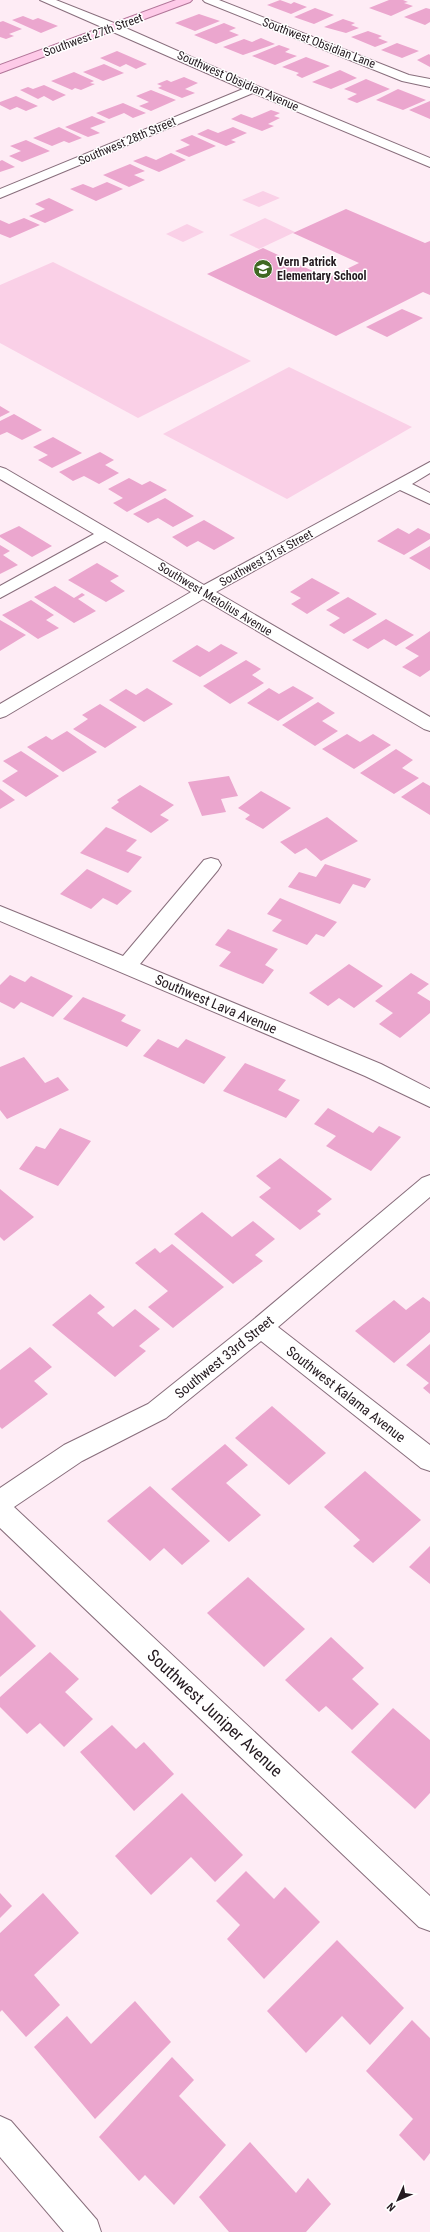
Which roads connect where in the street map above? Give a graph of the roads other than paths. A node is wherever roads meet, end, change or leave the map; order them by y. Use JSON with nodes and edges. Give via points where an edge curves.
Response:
{"nodes":[{"id":1,"x":46,"y":0,"type":"edge"},
{"id":2,"x":186,"y":0,"type":"edge"},
{"id":3,"x":209,"y":0,"type":"edge"},
{"id":4,"x":115,"y":27,"type":"junction"},
{"id":5,"x":0,"y":69,"type":"edge"},
{"id":6,"x":430,"y":83,"type":"edge"},
{"id":7,"x":253,"y":89,"type":"junction"},
{"id":8,"x":430,"y":163,"type":"edge"},
{"id":9,"x":0,"y":194,"type":"edge"},
{"id":10,"x":430,"y":467,"type":"edge"},
{"id":11,"x":0,"y":472,"type":"edge"},
{"id":12,"x":400,"y":484,"type":"junction"},
{"id":13,"x":430,"y":499,"type":"edge"},
{"id":14,"x":106,"y":534,"type":"junction"},
{"id":15,"x":203,"y":592,"type":"junction"},
{"id":16,"x":0,"y":593,"type":"edge"},
{"id":17,"x":2,"y":709,"type":"edge"},
{"id":18,"x":430,"y":725,"type":"edge"},
{"id":19,"x":212,"y":866,"type":"dead end"},
{"id":20,"x":0,"y":913,"type":"edge"},
{"id":21,"x":126,"y":966,"type":"junction"},
{"id":22,"x":430,"y":1099,"type":"edge"},
{"id":23,"x":430,"y":1184,"type":"edge"},
{"id":24,"x":261,"y":1327,"type":"junction"},
{"id":25,"x":430,"y":1460,"type":"edge"},
{"id":26,"x":0,"y":1502,"type":"edge"},
{"id":27,"x":0,"y":1511,"type":"edge"},
{"id":28,"x":430,"y":1916,"type":"edge"},
{"id":29,"x":0,"y":2132,"type":"edge"},
{"id":30,"x":85,"y":2232,"type":"edge"}],
"edges":[{"from":1,"to":4,"type":"street","name":"Southwest Obsidian Avenue"},
{"from":2,"to":4,"type":"main road","name":"Southwest 27th Street"},
{"from":3,"to":6,"type":"street","name":"Southwest Obsidian Lane","via":[[406,78]]},
{"from":4,"to":5,"type":"main road","name":"Southwest 27th Street"},
{"from":4,"to":7,"type":"street","name":"Southwest Obsidian Avenue"},
{"from":7,"to":8,"type":"street","name":"Southwest Obsidian Avenue"},
{"from":7,"to":9,"type":"street","name":"Southwest 28th Street"},
{"from":10,"to":12,"type":"street","name":"Southwest 31st Street"},
{"from":11,"to":14,"type":"street","name":"Southwest Metolius Avenue"},
{"from":12,"to":13,"type":"street"},
{"from":12,"to":15,"type":"street","name":"Southwest 31st Street"},
{"from":14,"to":15,"type":"street","name":"Southwest Metolius Avenue"},
{"from":14,"to":16,"type":"street"},
{"from":15,"to":17,"type":"street","name":"Southwest 31st Street"},
{"from":15,"to":18,"type":"street","name":"Southwest Metolius Avenue"},
{"from":19,"to":21,"type":"street"},
{"from":20,"to":21,"type":"street","name":"Southwest Lava Avenue"},
{"from":21,"to":22,"type":"street","name":"Southwest Lava Avenue","via":[[373,1070]]},
{"from":23,"to":24,"type":"street","name":"Southwest 33rd Street"},
{"from":24,"to":25,"type":"street","name":"Southwest Kalama Avenue"},
{"from":24,"to":26,"type":"street","name":"Southwest 33rd Street","via":[[157,1411],[74,1453]]},
{"from":27,"to":28,"type":"street","name":"Southwest Juniper Avenue"},
{"from":29,"to":30,"type":"street"}]}
